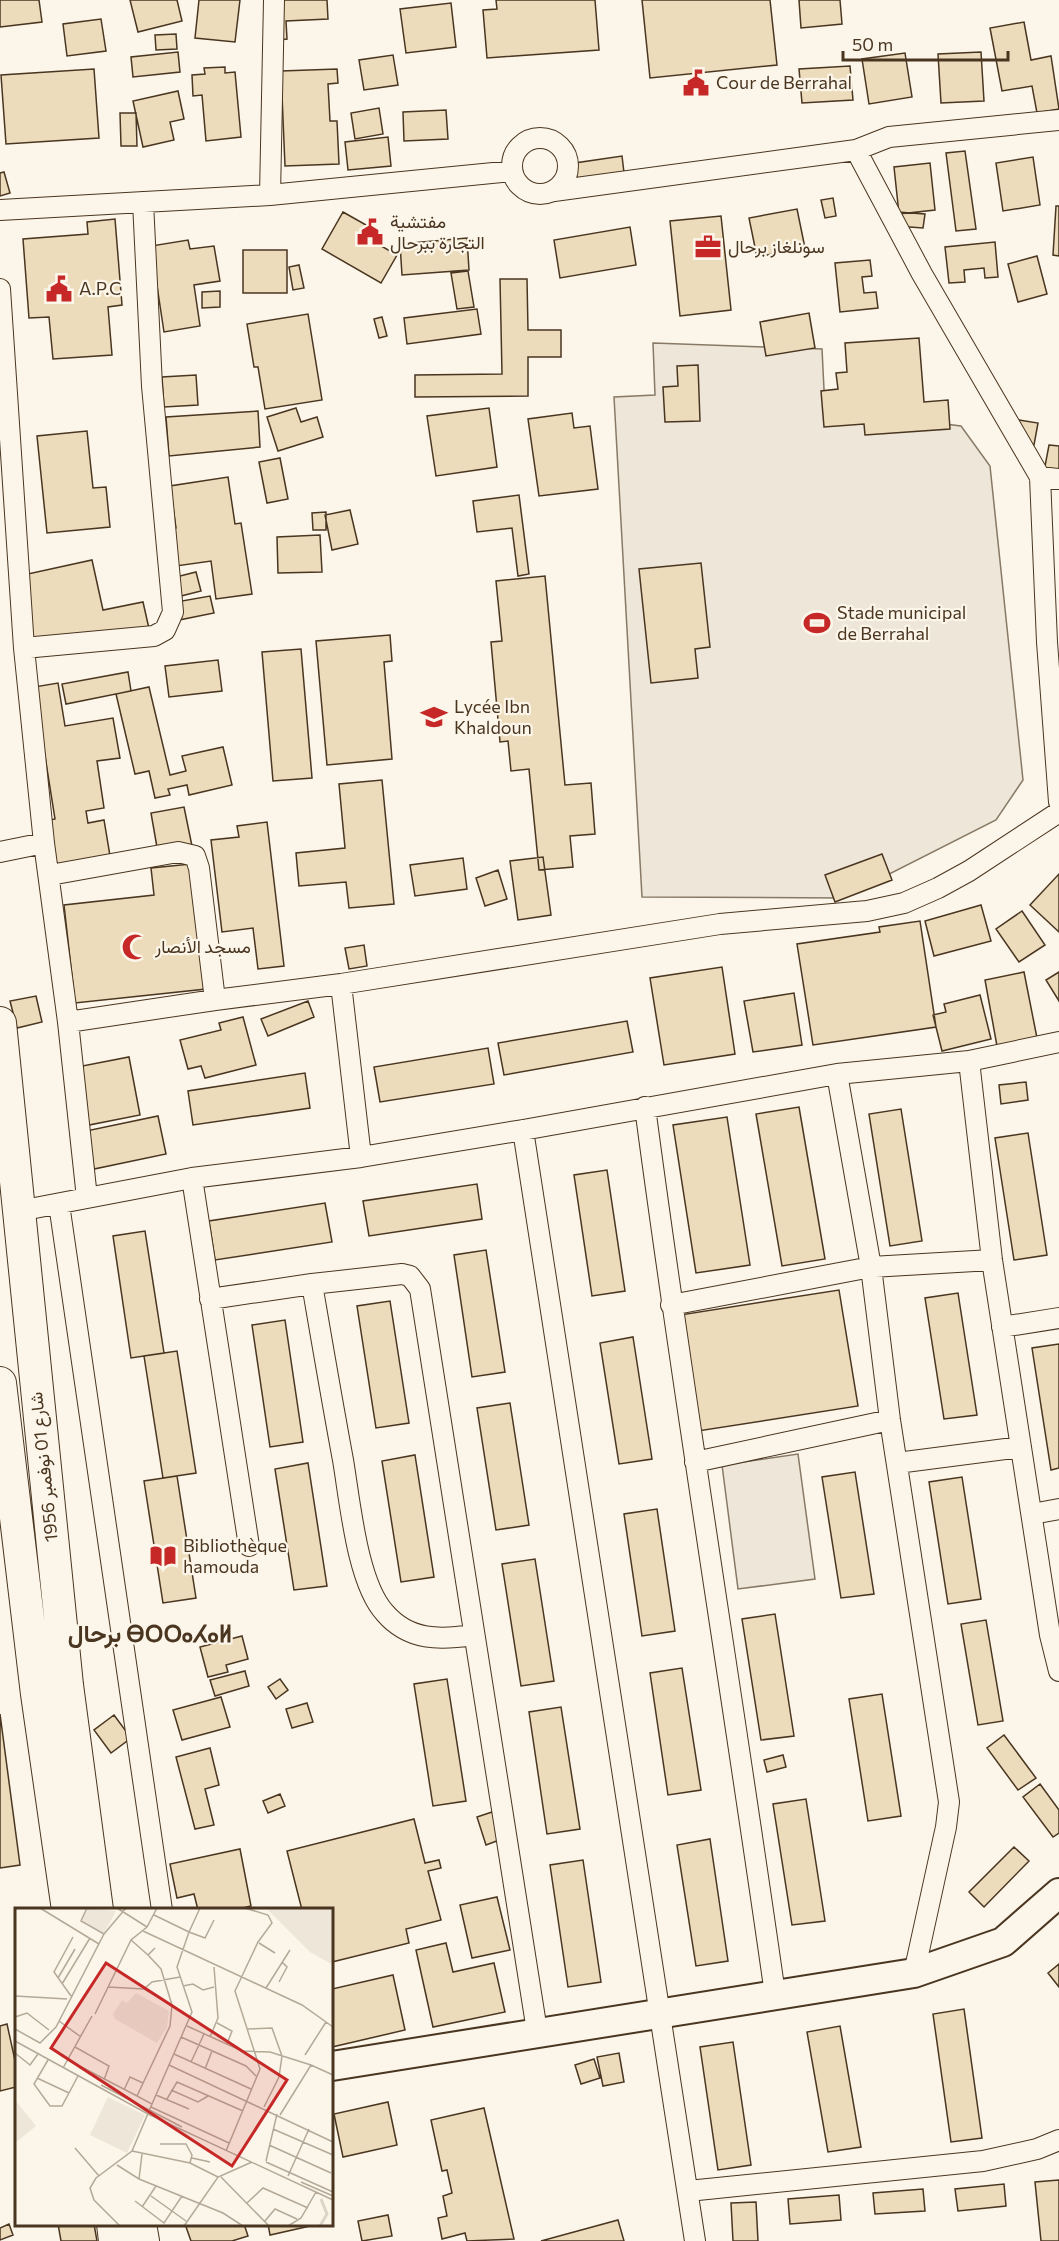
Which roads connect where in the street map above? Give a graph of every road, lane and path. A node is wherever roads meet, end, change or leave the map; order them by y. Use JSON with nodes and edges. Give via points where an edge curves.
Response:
{"nodes":[{"id":1,"x":274,"y":0,"type":"edge"},
{"id":2,"x":1059,"y":120,"type":"edge"},
{"id":3,"x":856,"y":150,"type":"junction"},
{"id":4,"x":512,"y":171,"type":"junction"},
{"id":5,"x":554,"y":191,"type":"junction"},
{"id":6,"x":270,"y":195,"type":"junction"},
{"id":7,"x":143,"y":202,"type":"junction"},
{"id":8,"x":0,"y":210,"type":"edge"},
{"id":9,"x":0,"y":289,"type":"edge"},
{"id":10,"x":4,"y":396,"type":"edge"},
{"id":11,"x":1049,"y":478,"type":"edge"},
{"id":12,"x":24,"y":648,"type":"junction"},
{"id":13,"x":1059,"y":802,"type":"edge"},
{"id":14,"x":1059,"y":812,"type":"edge"},
{"id":15,"x":44,"y":843,"type":"junction"},
{"id":16,"x":0,"y":852,"type":"edge"},
{"id":17,"x":50,"y":875,"type":"junction"},
{"id":18,"x":341,"y":984,"type":"junction"},
{"id":19,"x":215,"y":1000,"type":"junction"},
{"id":20,"x":68,"y":1022,"type":"junction"},
{"id":21,"x":0,"y":1023,"type":"edge"},
{"id":22,"x":1059,"y":1042,"type":"edge"},
{"id":23,"x":969,"y":1061,"type":"junction"},
{"id":24,"x":837,"y":1074,"type":"junction"},
{"id":25,"x":645,"y":1107,"type":"junction"},
{"id":26,"x":523,"y":1130,"type":"junction"},
{"id":27,"x":361,"y":1156,"type":"junction"},
{"id":28,"x":192,"y":1178,"type":"junction"},
{"id":29,"x":87,"y":1198,"type":"junction"},
{"id":30,"x":59,"y":1204,"type":"junction"},
{"id":31,"x":19,"y":1211,"type":"junction"},
{"id":32,"x":992,"y":1260,"type":"junction"},
{"id":33,"x":871,"y":1267,"type":"junction"},
{"id":34,"x":312,"y":1284,"type":"junction"},
{"id":35,"x":210,"y":1299,"type":"junction"},
{"id":36,"x":671,"y":1305,"type":"junction"},
{"id":37,"x":1059,"y":1318,"type":"edge"},
{"id":38,"x":1002,"y":1327,"type":"junction"},
{"id":39,"x":0,"y":1383,"type":"edge"},
{"id":40,"x":890,"y":1420,"type":"junction"},
{"id":41,"x":1021,"y":1447,"type":"junction"},
{"id":42,"x":695,"y":1462,"type":"junction"},
{"id":43,"x":897,"y":1463,"type":"junction"},
{"id":44,"x":1059,"y":1509,"type":"edge"},
{"id":45,"x":1032,"y":1514,"type":"junction"},
{"id":46,"x":249,"y":1546,"type":"dead end"},
{"id":47,"x":473,"y":1635,"type":"junction"},
{"id":48,"x":1059,"y":1671,"type":"edge"},
{"id":49,"x":1059,"y":1893,"type":"edge"},
{"id":50,"x":68,"y":1908,"type":"edge"},
{"id":51,"x":97,"y":1908,"type":"edge"},
{"id":52,"x":162,"y":1908,"type":"edge"},
{"id":53,"x":914,"y":1973,"type":"junction"},
{"id":54,"x":775,"y":1994,"type":"junction"},
{"id":55,"x":658,"y":2014,"type":"junction"},
{"id":56,"x":537,"y":2031,"type":"junction"},
{"id":57,"x":333,"y":2066,"type":"edge"},
{"id":58,"x":1059,"y":2140,"type":"edge"},
{"id":59,"x":688,"y":2191,"type":"junction"},
{"id":60,"x":113,"y":2226,"type":"edge"},
{"id":61,"x":140,"y":2226,"type":"edge"},
{"id":62,"x":115,"y":2241,"type":"edge"},
{"id":63,"x":142,"y":2241,"type":"edge"},
{"id":64,"x":696,"y":2241,"type":"edge"}],
"edges":[{"from":1,"to":6,"type":"street"},
{"from":2,"to":3,"type":"street","via":[[889,137]]},
{"from":3,"to":5,"type":"street"},
{"from":3,"to":11,"type":"street","via":[[922,274]]},
{"from":4,"to":5,"type":"street","via":[[528,192]]},
{"from":4,"to":5,"type":"street","via":[[515,152],[521,144],[530,139],[549,138],[564,150],[569,169]]},
{"from":4,"to":6,"type":"street"},
{"from":6,"to":7,"type":"street"},
{"from":7,"to":8,"type":"street"},
{"from":7,"to":12,"type":"street","via":[[152,386],[173,612],[165,630],[154,636]]},
{"from":9,"to":10,"type":"street"},
{"from":10,"to":12,"type":"street"},
{"from":11,"to":13,"type":"street","via":[[1047,642]]},
{"from":12,"to":15,"type":"street"},
{"from":14,"to":18,"type":"street","via":[[938,888],[904,903],[867,912],[720,924]]},
{"from":15,"to":16,"type":"street"},
{"from":15,"to":17,"type":"street"},
{"from":17,"to":19,"type":"street","via":[[178,852],[195,856]]},
{"from":17,"to":20,"type":"street"},
{"from":18,"to":19,"type":"street"},
{"from":18,"to":27,"type":"street"},
{"from":19,"to":20,"type":"street"},
{"from":20,"to":29,"type":"street"},
{"from":21,"to":31,"type":"main road","name":"شارع 01 نوفمبر 1956"},
{"from":22,"to":23,"type":"street"},
{"from":23,"to":24,"type":"street"},
{"from":23,"to":32,"type":"street"},
{"from":24,"to":25,"type":"street"},
{"from":24,"to":33,"type":"street"},
{"from":25,"to":26,"type":"street"},
{"from":25,"to":36,"type":"street"},
{"from":26,"to":27,"type":"street"},
{"from":26,"to":55,"type":"street"},
{"from":27,"to":28,"type":"street"},
{"from":28,"to":29,"type":"street"},
{"from":28,"to":35,"type":"street"},
{"from":29,"to":30,"type":"street"},
{"from":30,"to":31,"type":"street"},
{"from":30,"to":52,"type":"street"},
{"from":31,"to":51,"type":"main road","name":"شارع 01 نوفمبر 1956","via":[[66,1673]]},
{"from":32,"to":33,"type":"street"},
{"from":32,"to":38,"type":"street"},
{"from":33,"to":36,"type":"street"},
{"from":33,"to":40,"type":"street"},
{"from":34,"to":35,"type":"street"},
{"from":34,"to":47,"type":"street","via":[[369,1587],[385,1614],[411,1633],[442,1640]]},
{"from":34,"to":47,"type":"street","via":[[402,1274],[417,1282]]},
{"from":35,"to":46,"type":"street"},
{"from":36,"to":42,"type":"street"},
{"from":37,"to":38,"type":"street"},
{"from":38,"to":41,"type":"street"},
{"from":39,"to":50,"type":"main road","name":"شارع 01 نوفمبر 1956","via":[[36,1694]]},
{"from":40,"to":42,"type":"street"},
{"from":40,"to":43,"type":"street"},
{"from":41,"to":43,"type":"street"},
{"from":41,"to":45,"type":"street"},
{"from":42,"to":54,"type":"street"},
{"from":43,"to":53,"type":"street","via":[[949,1802]]},
{"from":44,"to":45,"type":"street"},
{"from":45,"to":48,"type":"street"},
{"from":47,"to":56,"type":"street"},
{"from":49,"to":53,"type":"main road","via":[[1003,1942]]},
{"from":53,"to":54,"type":"main road"},
{"from":54,"to":55,"type":"main road"},
{"from":55,"to":56,"type":"main road"},
{"from":55,"to":59,"type":"street"},
{"from":56,"to":57,"type":"main road"},
{"from":58,"to":59,"type":"street","via":[[982,2161]]},
{"from":59,"to":64,"type":"street"},
{"from":60,"to":62,"type":"main road"},
{"from":61,"to":63,"type":"main road"}]}
